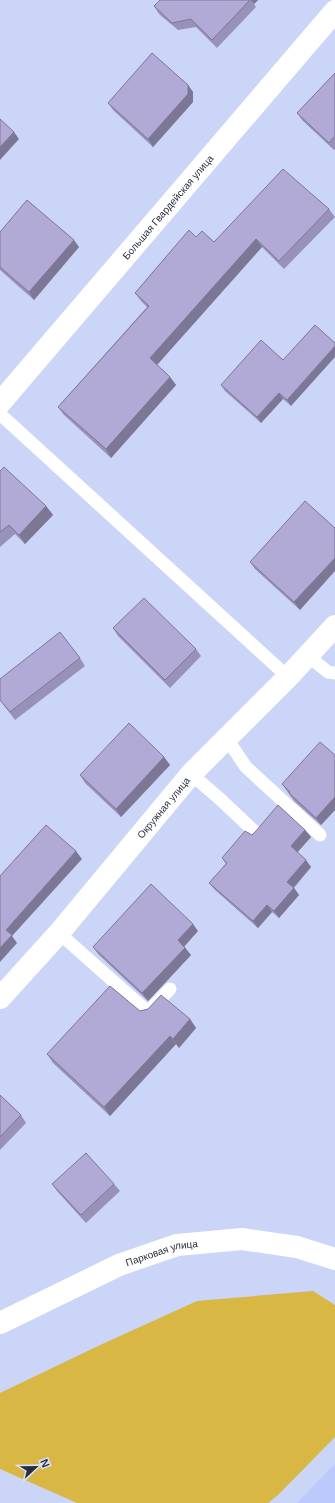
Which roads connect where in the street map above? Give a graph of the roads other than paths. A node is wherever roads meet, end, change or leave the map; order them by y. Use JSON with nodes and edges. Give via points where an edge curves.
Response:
{"nodes":[{"id":1,"x":335,"y":11,"type":"edge"},
{"id":2,"x":0,"y":403,"type":"edge"},
{"id":3,"x":0,"y":414,"type":"edge"},
{"id":4,"x":335,"y":626,"type":"edge"},
{"id":5,"x":308,"y":656,"type":"junction"},
{"id":6,"x":335,"y":674,"type":"edge"},
{"id":7,"x":288,"y":678,"type":"junction"},
{"id":8,"x":227,"y":739,"type":"junction"},
{"id":9,"x":191,"y":774,"type":"junction"},
{"id":10,"x":256,"y":833,"type":"edge"},
{"id":11,"x":320,"y":835,"type":"dead end"},
{"id":12,"x":59,"y":933,"type":"junction"},
{"id":13,"x":170,"y":988,"type":"dead end"},
{"id":14,"x":0,"y":998,"type":"edge"},
{"id":15,"x":335,"y":1259,"type":"edge"},
{"id":16,"x":0,"y":1323,"type":"edge"}],
"edges":[{"from":1,"to":2,"type":"street","name":"Большая Гвардейская улица"},
{"from":3,"to":7,"type":"lane"},
{"from":4,"to":5,"type":"street","name":"Окружная улица"},
{"from":5,"to":6,"type":"lane","via":[[328,672]]},
{"from":5,"to":7,"type":"street","name":"Окружная улица"},
{"from":7,"to":8,"type":"street","name":"Окружная улица"},
{"from":8,"to":9,"type":"street","name":"Окружная улица"},
{"from":8,"to":11,"type":"lane","via":[[246,767]]},
{"from":9,"to":10,"type":"lane"},
{"from":9,"to":12,"type":"street","name":"Окружная улица"},
{"from":12,"to":13,"type":"lane","via":[[148,1012]]},
{"from":12,"to":14,"type":"street","name":"Окружная улица"},
{"from":15,"to":16,"type":"street","name":"Парковая улица","via":[[297,1247],[242,1239],[177,1245],[119,1265]]}]}
